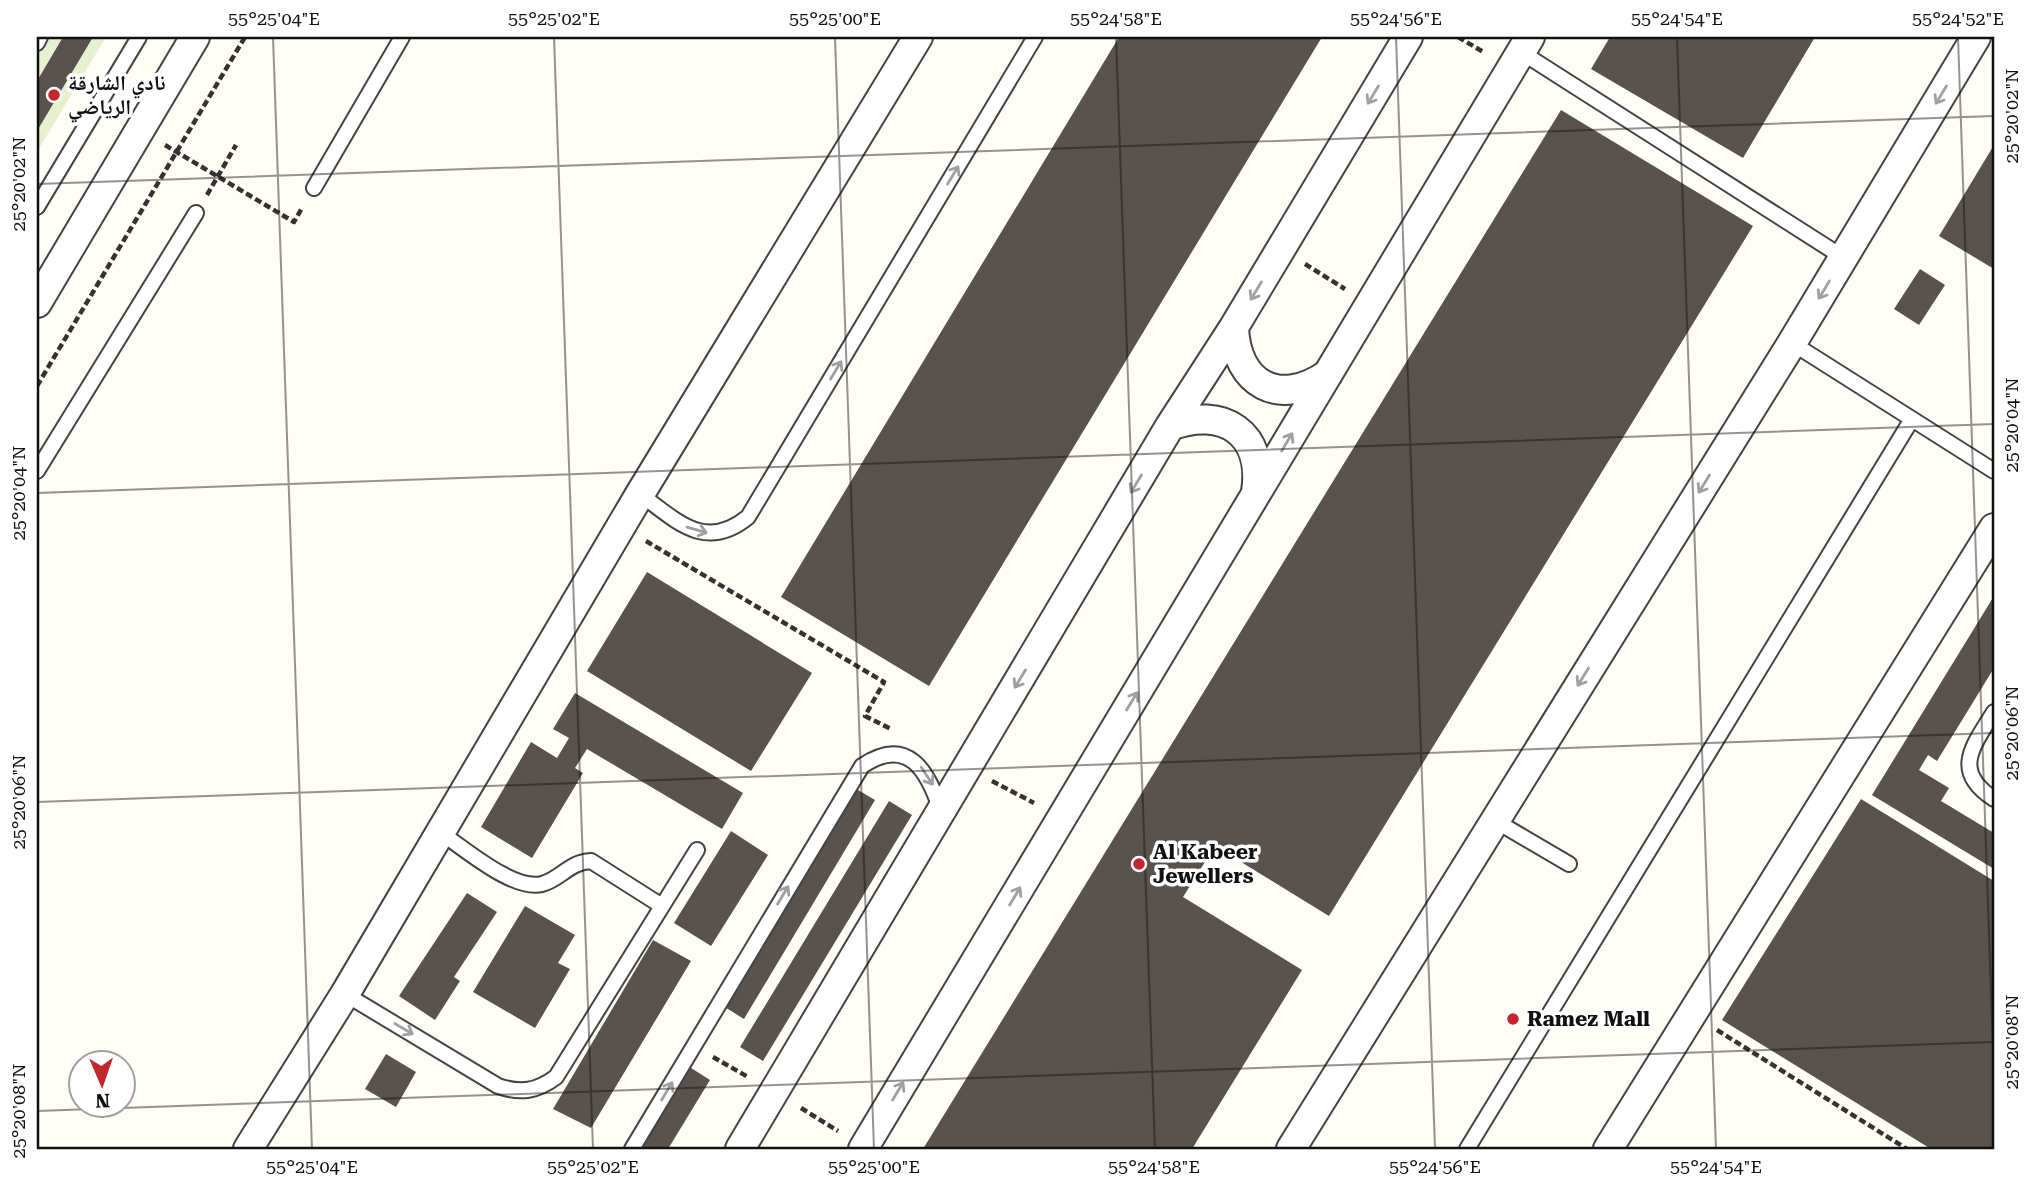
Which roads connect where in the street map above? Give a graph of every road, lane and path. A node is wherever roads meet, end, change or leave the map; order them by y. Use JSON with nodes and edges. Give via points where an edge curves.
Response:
{"nodes":[{"id":1,"x":40,"y":37,"type":"edge"},
{"id":2,"x":139,"y":37,"type":"edge"},
{"id":3,"x":195,"y":37,"type":"edge"},
{"id":4,"x":245,"y":37,"type":"edge"},
{"id":5,"x":402,"y":37,"type":"edge"},
{"id":6,"x":918,"y":37,"type":"edge"},
{"id":7,"x":1035,"y":37,"type":"edge"},
{"id":8,"x":1408,"y":37,"type":"edge"},
{"id":9,"x":1976,"y":37,"type":"edge"},
{"id":10,"x":37,"y":43,"type":"edge"},
{"id":11,"x":1525,"y":44,"type":"edge"},
{"id":12,"x":140,"y":130,"type":"junction"},
{"id":13,"x":236,"y":145,"type":"dead end"},
{"id":14,"x":176,"y":152,"type":"junction"},
{"id":15,"x":218,"y":176,"type":"junction"},
{"id":16,"x":314,"y":188,"type":"joint"},
{"id":17,"x":37,"y":207,"type":"edge"},
{"id":18,"x":196,"y":214,"type":"joint"},
{"id":19,"x":1281,"y":249,"type":"junction"},
{"id":20,"x":1844,"y":258,"type":"junction"},
{"id":21,"x":37,"y":303,"type":"edge"},
{"id":22,"x":1369,"y":304,"type":"junction"},
{"id":23,"x":1234,"y":327,"type":"junction"},
{"id":24,"x":1792,"y":344,"type":"junction"},
{"id":25,"x":1328,"y":374,"type":"junction"},
{"id":26,"x":37,"y":386,"type":"edge"},
{"id":27,"x":1912,"y":419,"type":"junction"},
{"id":28,"x":1170,"y":426,"type":"junction"},
{"id":29,"x":37,"y":471,"type":"edge"},
{"id":30,"x":1994,"y":471,"type":"edge"},
{"id":31,"x":640,"y":494,"type":"junction"},
{"id":32,"x":1256,"y":495,"type":"junction"},
{"id":33,"x":621,"y":527,"type":"junction"},
{"id":34,"x":1994,"y":528,"type":"edge"},
{"id":35,"x":1994,"y":712,"type":"edge"},
{"id":36,"x":899,"y":733,"type":"dead end"},
{"id":37,"x":967,"y":768,"type":"junction"},
{"id":38,"x":1994,"y":799,"type":"edge"},
{"id":39,"x":942,"y":813,"type":"junction"},
{"id":40,"x":1062,"y":817,"type":"junction"},
{"id":41,"x":1494,"y":820,"type":"junction"},
{"id":42,"x":441,"y":833,"type":"junction"},
{"id":43,"x":697,"y":850,"type":"dead end"},
{"id":44,"x":1569,"y":864,"type":"dead end"},
{"id":45,"x":663,"y":906,"type":"junction"},
{"id":46,"x":345,"y":995,"type":"junction"},
{"id":47,"x":1692,"y":1014,"type":"junction"},
{"id":48,"x":248,"y":1149,"type":"edge"},
{"id":49,"x":632,"y":1149,"type":"edge"},
{"id":50,"x":740,"y":1149,"type":"edge"},
{"id":51,"x":863,"y":1149,"type":"edge"},
{"id":52,"x":1291,"y":1149,"type":"edge"},
{"id":53,"x":1468,"y":1149,"type":"edge"},
{"id":54,"x":1608,"y":1149,"type":"edge"},
{"id":55,"x":1907,"y":1149,"type":"edge"}],
"edges":[{"from":1,"to":10,"type":"lane"},
{"from":2,"to":17,"type":"lane"},
{"from":3,"to":12,"type":"street"},
{"from":4,"to":14,"type":"path"},
{"from":5,"to":16,"type":"lane"},
{"from":6,"to":31,"type":"street"},
{"from":31,"to":7,"type":"lane","one_way":true,"via":[[701,533],[726,531],[748,517]]},
{"from":8,"to":19,"type":"street","one_way":true},
{"from":9,"to":20,"type":"street","one_way":true},
{"from":11,"to":20,"type":"lane"},
{"from":11,"to":22,"type":"street"},
{"from":12,"to":14,"type":"path"},
{"from":12,"to":21,"type":"street"},
{"from":13,"to":15,"type":"path"},
{"from":14,"to":15,"type":"path"},
{"from":14,"to":26,"type":"path"},
{"from":15,"to":16,"type":"path","via":[[294,222]]},
{"from":15,"to":18,"type":"path"},
{"from":18,"to":29,"type":"lane"},
{"from":19,"to":22,"type":"path"},
{"from":19,"to":23,"type":"street","one_way":true},
{"from":20,"to":24,"type":"street","one_way":true},
{"from":22,"to":25,"type":"street"},
{"from":23,"to":25,"type":"street","via":[[1235,350],[1245,370],[1263,385],[1286,391],[1309,387]]},
{"from":23,"to":28,"type":"street"},
{"from":24,"to":27,"type":"lane"},
{"from":24,"to":41,"type":"street","one_way":true},
{"from":32,"to":25,"type":"street","one_way":true},
{"from":27,"to":30,"type":"lane"},
{"from":27,"to":53,"type":"lane"},
{"from":28,"to":32,"type":"street","via":[[1192,418],[1216,419],[1238,430],[1253,449],[1259,472]]},
{"from":28,"to":37,"type":"street","one_way":true},
{"from":31,"to":33,"type":"street"},
{"from":40,"to":32,"type":"street","one_way":true},
{"from":33,"to":36,"type":"path","via":[[884,682],[864,716]]},
{"from":33,"to":42,"type":"street"},
{"from":34,"to":47,"type":"street"},
{"from":35,"to":38,"type":"lane","via":[[1971,749],[1968,768],[1976,785]]},
{"from":37,"to":39,"type":"street"},
{"from":37,"to":40,"type":"path"},
{"from":49,"to":39,"type":"lane","one_way":true,"via":[[862,766],[877,756],[909,758],[928,776]]},
{"from":39,"to":50,"type":"street"},
{"from":51,"to":40,"type":"street","one_way":true},
{"from":41,"to":44,"type":"lane"},
{"from":41,"to":52,"type":"street"},
{"from":42,"to":45,"type":"lane","via":[[518,883],[541,884],[569,866],[591,861]]},
{"from":42,"to":46,"type":"street"},
{"from":43,"to":45,"type":"lane"},
{"from":46,"to":45,"type":"lane","one_way":true,"via":[[498,1086],[513,1091],[544,1087],[556,1077]]},
{"from":46,"to":48,"type":"street"},
{"from":47,"to":54,"type":"street"},
{"from":47,"to":55,"type":"path"}]}
